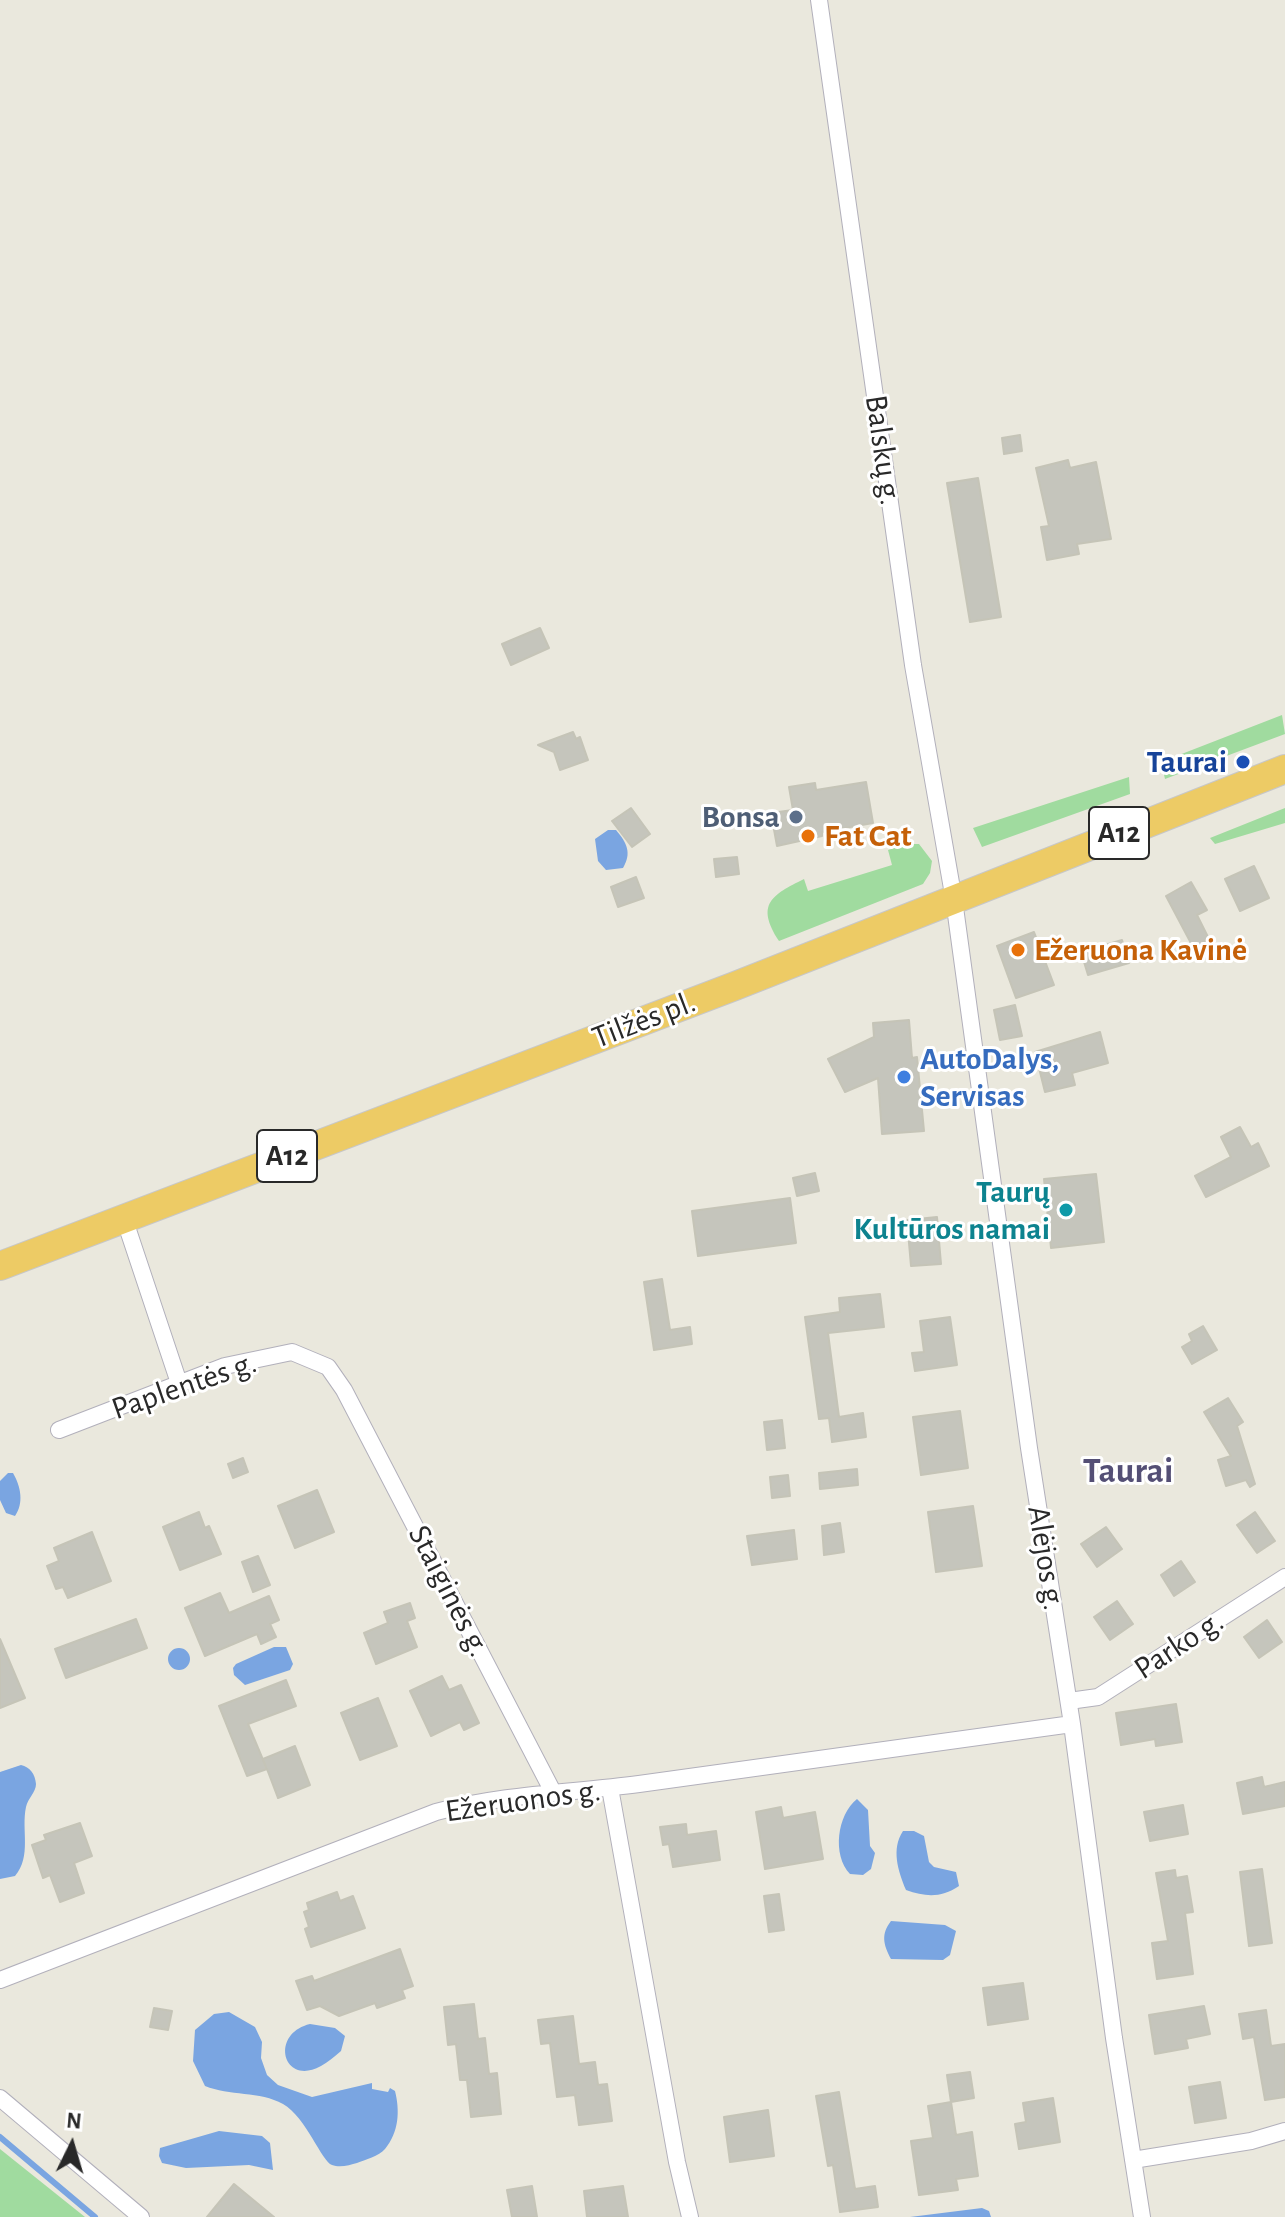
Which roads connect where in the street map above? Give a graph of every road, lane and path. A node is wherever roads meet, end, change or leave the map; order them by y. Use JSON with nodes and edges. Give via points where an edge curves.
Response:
{"nodes":[{"id":1,"x":819,"y":0,"type":"edge"},
{"id":2,"x":1285,"y":769,"type":"edge"},
{"id":3,"x":954,"y":900,"type":"junction"},
{"id":4,"x":124,"y":1218,"type":"junction"},
{"id":5,"x":0,"y":1266,"type":"edge"},
{"id":6,"x":179,"y":1383,"type":"junction"},
{"id":7,"x":344,"y":1390,"type":"joint"},
{"id":8,"x":59,"y":1430,"type":"dead end"},
{"id":9,"x":1285,"y":1577,"type":"edge"},
{"id":10,"x":1069,"y":1701,"type":"junction"},
{"id":11,"x":1072,"y":1724,"type":"junction"},
{"id":12,"x":610,"y":1788,"type":"junction"},
{"id":13,"x":553,"y":1792,"type":"junction"},
{"id":14,"x":0,"y":1980,"type":"edge"},
{"id":15,"x":0,"y":2098,"type":"edge"},
{"id":16,"x":1285,"y":2131,"type":"edge"},
{"id":17,"x":1133,"y":2160,"type":"junction"},
{"id":18,"x":141,"y":2217,"type":"edge"},
{"id":19,"x":690,"y":2217,"type":"edge"},
{"id":20,"x":1142,"y":2217,"type":"edge"}],
"edges":[{"from":1,"to":3,"type":"street","name":"Balskų g.","via":[[913,665]]},
{"from":2,"to":3,"type":"highway","name":"Tilžės pl.","number":"A12"},
{"from":3,"to":4,"type":"highway","name":"Tilžės pl.","number":"A12"},
{"from":3,"to":10,"type":"street","name":"Alėjos g."},
{"from":4,"to":5,"type":"highway","name":"Tilžės pl.","number":"A12"},
{"from":4,"to":6,"type":"street"},
{"from":6,"to":7,"type":"street","name":"Paplentės g.","via":[[225,1366],[292,1352],[328,1367]]},
{"from":6,"to":8,"type":"street","name":"Paplentės g."},
{"from":7,"to":13,"type":"street","name":"Staiginės g."},
{"from":9,"to":10,"type":"street","name":"Parko g.","via":[[1098,1697]]},
{"from":10,"to":11,"type":"street","name":"Alėjos g."},
{"from":11,"to":12,"type":"street","name":"Ežeruonos g."},
{"from":11,"to":17,"type":"street","name":"Alėjos g."},
{"from":12,"to":13,"type":"street","name":"Ežeruonos g."},
{"from":12,"to":19,"type":"street"},
{"from":13,"to":14,"type":"street","name":"Ežeruonos g.","via":[[436,1812]]},
{"from":15,"to":18,"type":"street"},
{"from":16,"to":17,"type":"street"},
{"from":17,"to":20,"type":"street","name":"Alėjos g."}]}
